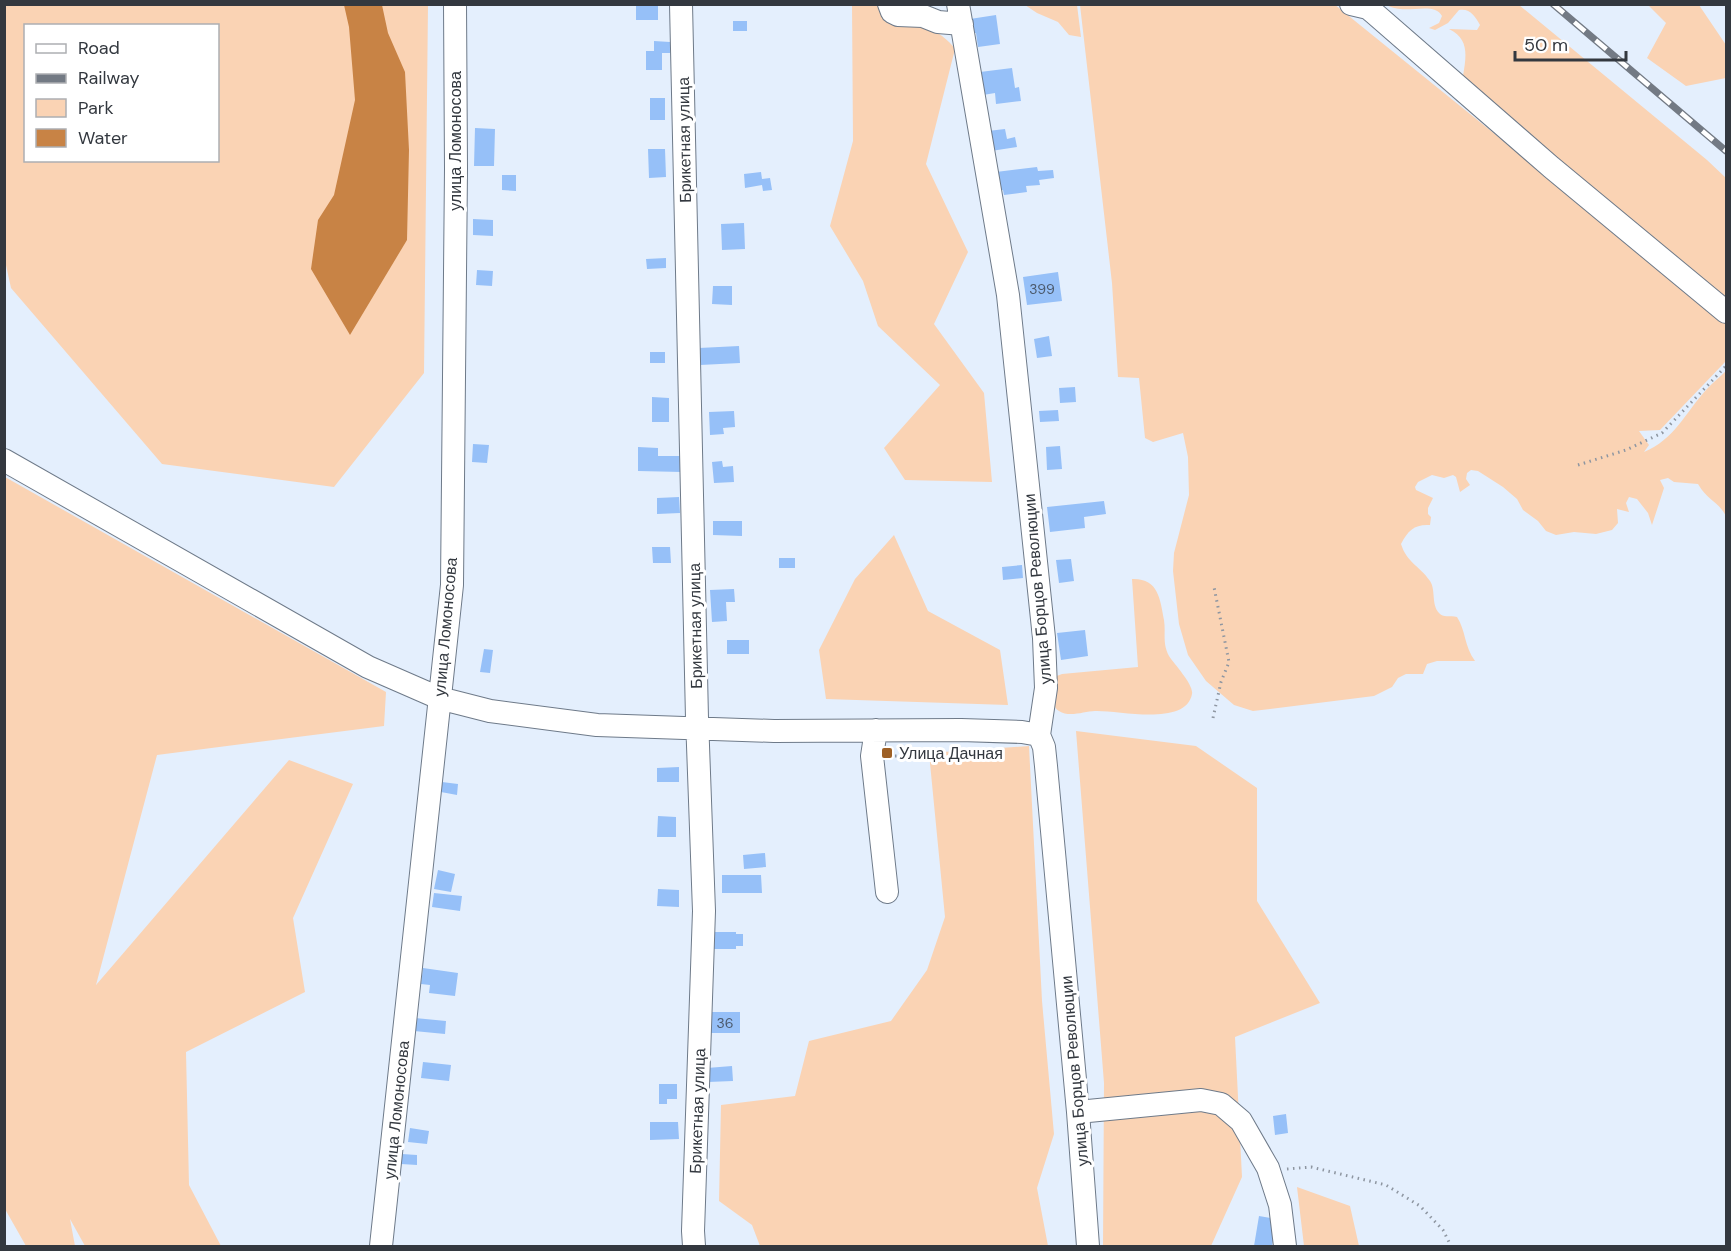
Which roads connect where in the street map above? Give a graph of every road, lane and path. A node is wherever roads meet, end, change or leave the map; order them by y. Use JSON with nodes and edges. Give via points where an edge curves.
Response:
{"nodes":[{"id":1,"x":455,"y":4,"type":"edge"},
{"id":2,"x":681,"y":4,"type":"edge"},
{"id":3,"x":889,"y":4,"type":"edge"},
{"id":4,"x":1351,"y":4,"type":"edge"},
{"id":5,"x":960,"y":14,"type":"edge"},
{"id":6,"x":1726,"y":312,"type":"edge"},
{"id":7,"x":1726,"y":366,"type":"edge"},
{"id":8,"x":4,"y":460,"type":"edge"},
{"id":9,"x":1578,"y":465,"type":"dead end"},
{"id":10,"x":1214,"y":587,"type":"dead end"},
{"id":11,"x":440,"y":698,"type":"junction"},
{"id":12,"x":1214,"y":718,"type":"dead end"},
{"id":13,"x":698,"y":729,"type":"junction"},
{"id":14,"x":876,"y":730,"type":"junction"},
{"id":15,"x":1039,"y":735,"type":"junction"},
{"id":16,"x":887,"y":892,"type":"dead end"},
{"id":17,"x":1078,"y":1112,"type":"junction"},
{"id":18,"x":1269,"y":1170,"type":"junction"},
{"id":19,"x":381,"y":1246,"type":"edge"},
{"id":20,"x":694,"y":1246,"type":"edge"},
{"id":21,"x":1088,"y":1246,"type":"edge"},
{"id":22,"x":1285,"y":1246,"type":"edge"},
{"id":23,"x":1451,"y":1246,"type":"edge"}],
"edges":[{"from":1,"to":11,"type":"street","name":"улица Ломоносова","via":[[452,585]]},
{"from":2,"to":13,"type":"street","name":"Брикетная улица"},
{"from":3,"to":5,"type":"street","via":[[898,15],[915,14],[938,22]]},
{"from":4,"to":6,"type":"street","via":[[1368,8]]},
{"from":5,"to":15,"type":"street","name":"улица Борцов Революции","via":[[1008,295],[1044,638],[1046,688]]},
{"from":7,"to":9,"type":"path","via":[[1662,433],[1626,450]]},
{"from":8,"to":11,"type":"street","via":[[368,667]]},
{"from":10,"to":12,"type":"path","via":[[1229,662]]},
{"from":11,"to":13,"type":"street","via":[[490,711],[597,725]]},
{"from":11,"to":19,"type":"street","name":"улица Ломоносова"},
{"from":13,"to":14,"type":"street"},
{"from":13,"to":20,"type":"street","name":"Брикетная улица","via":[[704,911]]},
{"from":14,"to":15,"type":"street"},
{"from":14,"to":16,"type":"street","via":[[872,756]]},
{"from":15,"to":17,"type":"street","name":"улица Борцов Революции","via":[[1046,766]]},
{"from":17,"to":18,"type":"street","via":[[1202,1100],[1221,1104],[1241,1120]]},
{"from":17,"to":21,"type":"street","name":"улица Борцов Революции"},
{"from":18,"to":22,"type":"street","via":[[1280,1204]]},
{"from":18,"to":23,"type":"path","via":[[1311,1167],[1386,1185],[1420,1206],[1443,1230]]}]}
